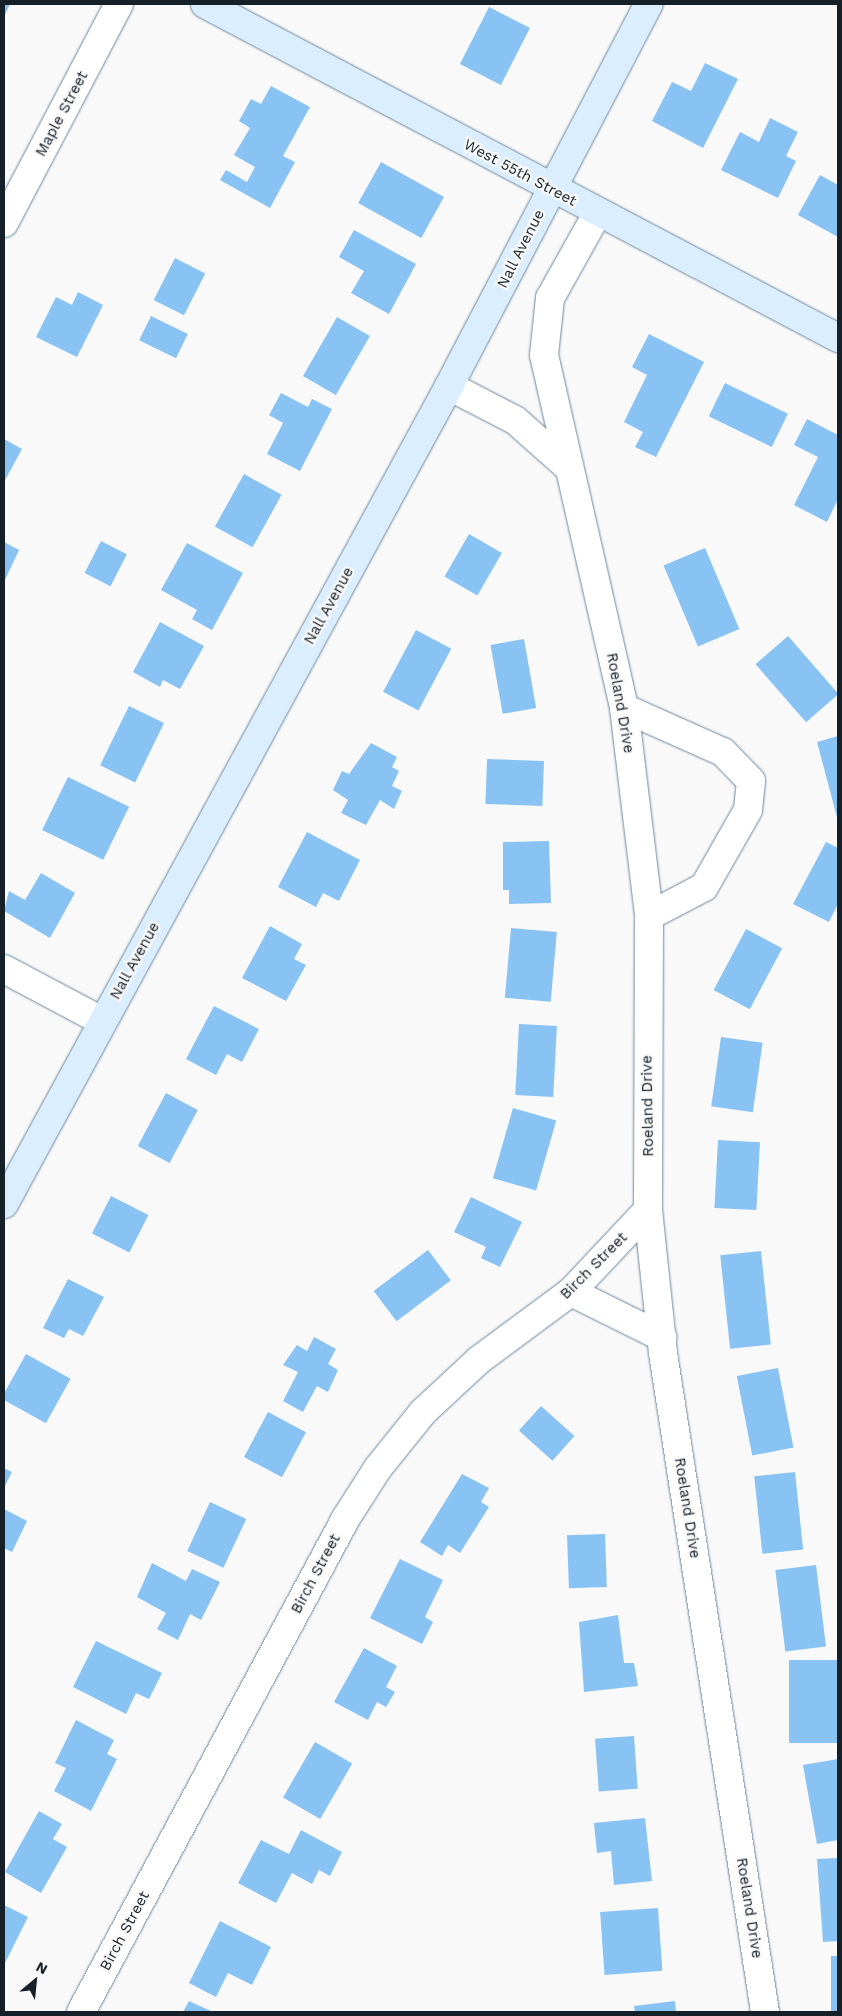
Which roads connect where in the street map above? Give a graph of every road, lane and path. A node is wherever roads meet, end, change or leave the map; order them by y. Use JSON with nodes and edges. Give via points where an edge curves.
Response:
{"nodes":[{"id":1,"x":119,"y":4,"type":"edge"},
{"id":2,"x":204,"y":4,"type":"edge"},
{"id":3,"x":649,"y":4,"type":"edge"},
{"id":4,"x":551,"y":190,"type":"junction"},
{"id":5,"x":598,"y":214,"type":"junction"},
{"id":6,"x":4,"y":222,"type":"edge"},
{"id":7,"x":838,"y":338,"type":"edge"},
{"id":8,"x":449,"y":386,"type":"junction"},
{"id":9,"x":568,"y":466,"type":"junction"},
{"id":10,"x":624,"y":708,"type":"junction"},
{"id":11,"x":649,"y":916,"type":"junction"},
{"id":12,"x":4,"y":968,"type":"edge"},
{"id":13,"x":102,"y":1021,"type":"junction"},
{"id":14,"x":4,"y":1204,"type":"edge"},
{"id":15,"x":648,"y":1210,"type":"junction"},
{"id":16,"x":571,"y":1292,"type":"junction"},
{"id":17,"x":662,"y":1337,"type":"junction"},
{"id":18,"x":81,"y":2012,"type":"edge"},
{"id":19,"x":765,"y":2012,"type":"edge"}],
"edges":[{"from":1,"to":6,"type":"street","name":"Maple Street"},
{"from":2,"to":4,"type":"street","name":"West 55th Street"},
{"from":3,"to":4,"type":"street","name":"Nall Avenue"},
{"from":4,"to":5,"type":"street","name":"West 55th Street"},
{"from":4,"to":8,"type":"street","name":"Nall Avenue"},
{"from":5,"to":7,"type":"street","name":"West 55th Street"},
{"from":5,"to":9,"type":"street","name":"Roeland Drive","via":[[550,298],[544,355]]},
{"from":8,"to":9,"type":"street","via":[[515,420]]},
{"from":8,"to":13,"type":"street","name":"Nall Avenue"},
{"from":9,"to":10,"type":"street","name":"Roeland Drive","via":[[600,592]]},
{"from":10,"to":11,"type":"street","name":"Roeland Drive"},
{"from":10,"to":11,"type":"street","via":[[723,752],[750,781],[748,810],[704,887]]},
{"from":11,"to":15,"type":"street","name":"Roeland Drive"},
{"from":12,"to":13,"type":"street"},
{"from":13,"to":14,"type":"street","name":"Nall Avenue"},
{"from":15,"to":16,"type":"street","name":"Birch Street"},
{"from":15,"to":17,"type":"street","name":"Roeland Drive"},
{"from":16,"to":17,"type":"street"},
{"from":16,"to":18,"type":"street","name":"Birch Street","via":[[479,1360],[423,1412],[378,1468],[346,1518]]},
{"from":17,"to":19,"type":"street","name":"Roeland Drive"}]}
